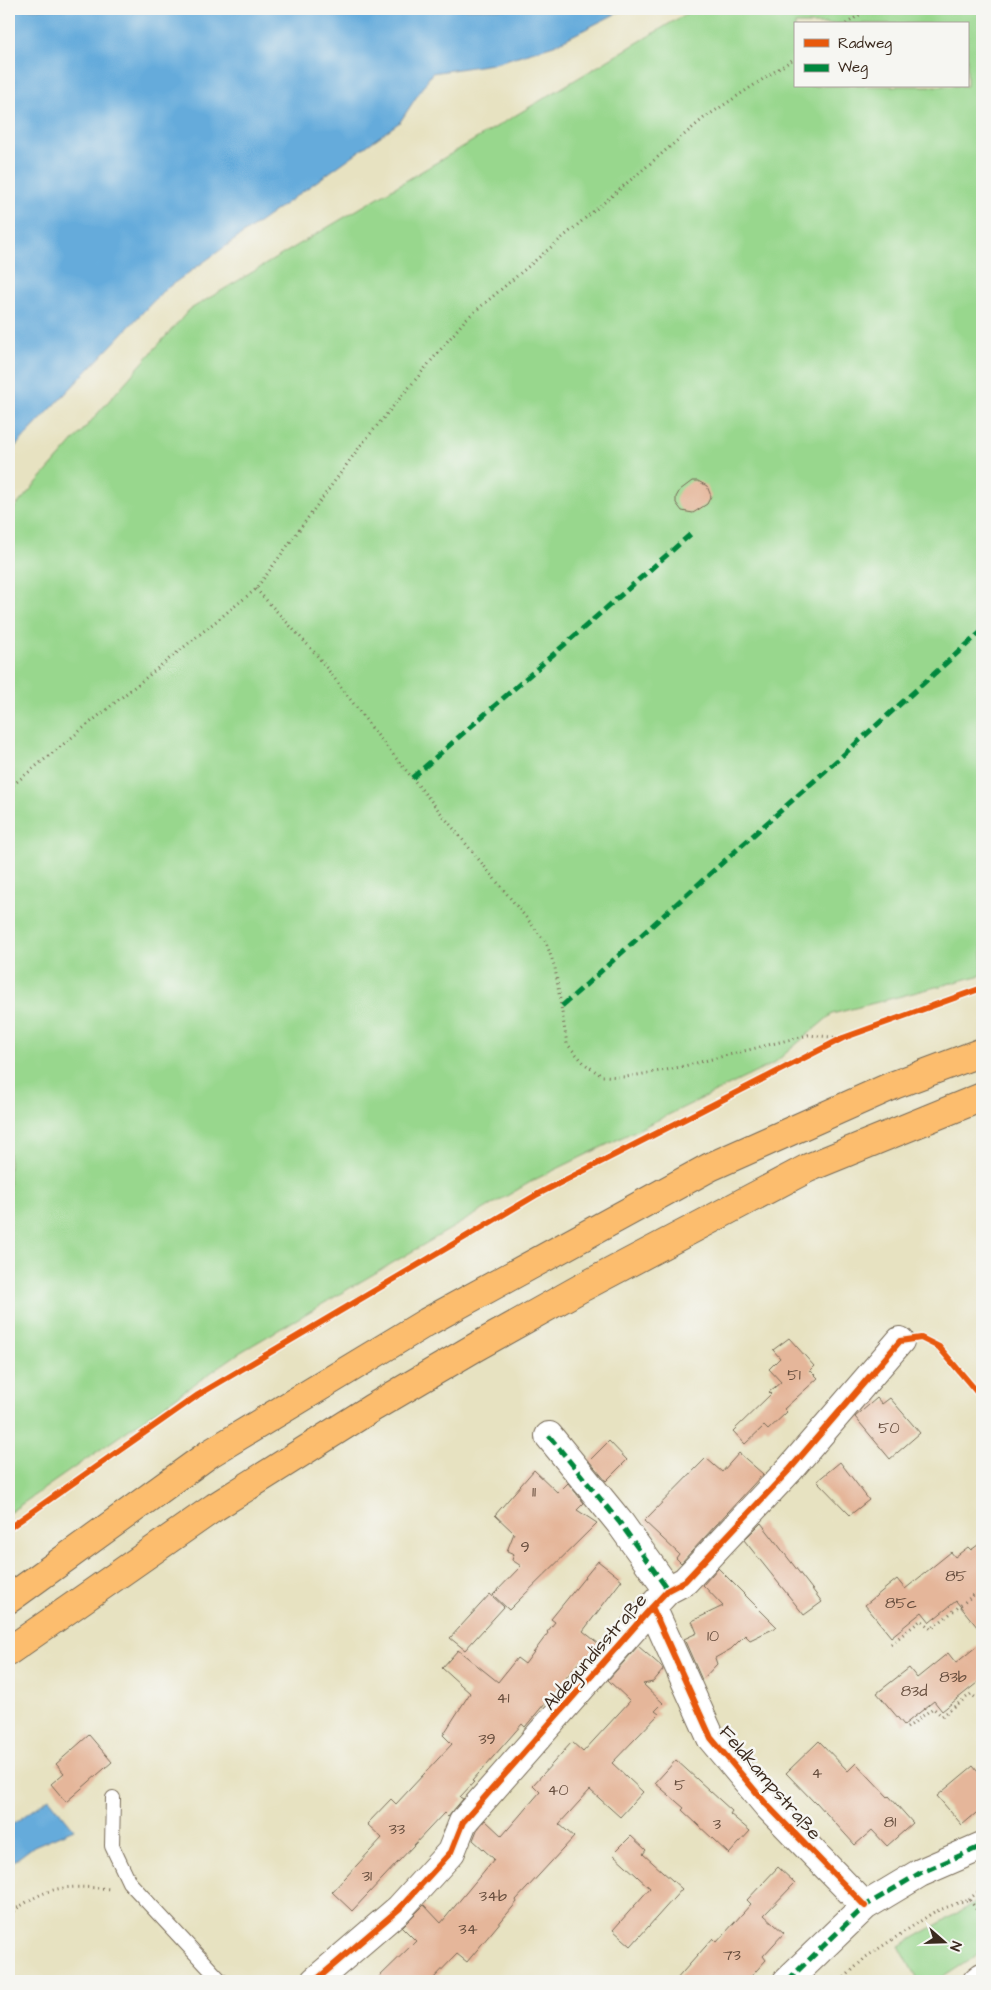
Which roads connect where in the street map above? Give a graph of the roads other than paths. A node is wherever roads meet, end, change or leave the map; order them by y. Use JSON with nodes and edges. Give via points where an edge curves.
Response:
{"nodes":[{"id":1,"x":982,"y":1052,"type":"edge"},
{"id":2,"x":982,"y":1097,"type":"edge"},
{"id":3,"x":900,"y":1342,"type":"dead end"},
{"id":4,"x":549,"y":1436,"type":"dead end"},
{"id":5,"x":9,"y":1599,"type":"edge"},
{"id":6,"x":660,"y":1599,"type":"junction"},
{"id":7,"x":9,"y":1651,"type":"edge"},
{"id":8,"x":114,"y":1798,"type":"dead end"},
{"id":9,"x":982,"y":1846,"type":"edge"},
{"id":10,"x":865,"y":1906,"type":"junction"},
{"id":11,"x":982,"y":1977,"type":"edge"},
{"id":12,"x":221,"y":1981,"type":"edge"},
{"id":13,"x":314,"y":1981,"type":"edge"},
{"id":14,"x":787,"y":1981,"type":"edge"},
{"id":15,"x":976,"y":1981,"type":"edge"}],
"edges":[{"from":1,"to":5,"type":"highway","via":[[894,1085],[710,1167],[436,1317],[209,1454]]},
{"from":2,"to":7,"type":"highway","via":[[808,1168],[474,1348],[215,1507]]},
{"from":3,"to":6,"type":"street","name":"Aldegundisstraße","via":[[790,1469],[685,1581]]},
{"from":4,"to":6,"type":"street","name":"Feldkampstraße","via":[[620,1522]]},
{"from":6,"to":10,"type":"street","name":"Feldkampstraße","via":[[711,1738],[767,1806]]},
{"from":6,"to":13,"type":"street","name":"Aldegundisstraße","via":[[463,1822],[451,1852],[399,1910]]},
{"from":8,"to":12,"type":"lane","via":[[112,1846],[129,1882]]},
{"from":9,"to":10,"type":"street","via":[[920,1873]]},
{"from":10,"to":14,"type":"street"},
{"from":11,"to":15,"type":"street"}]}
